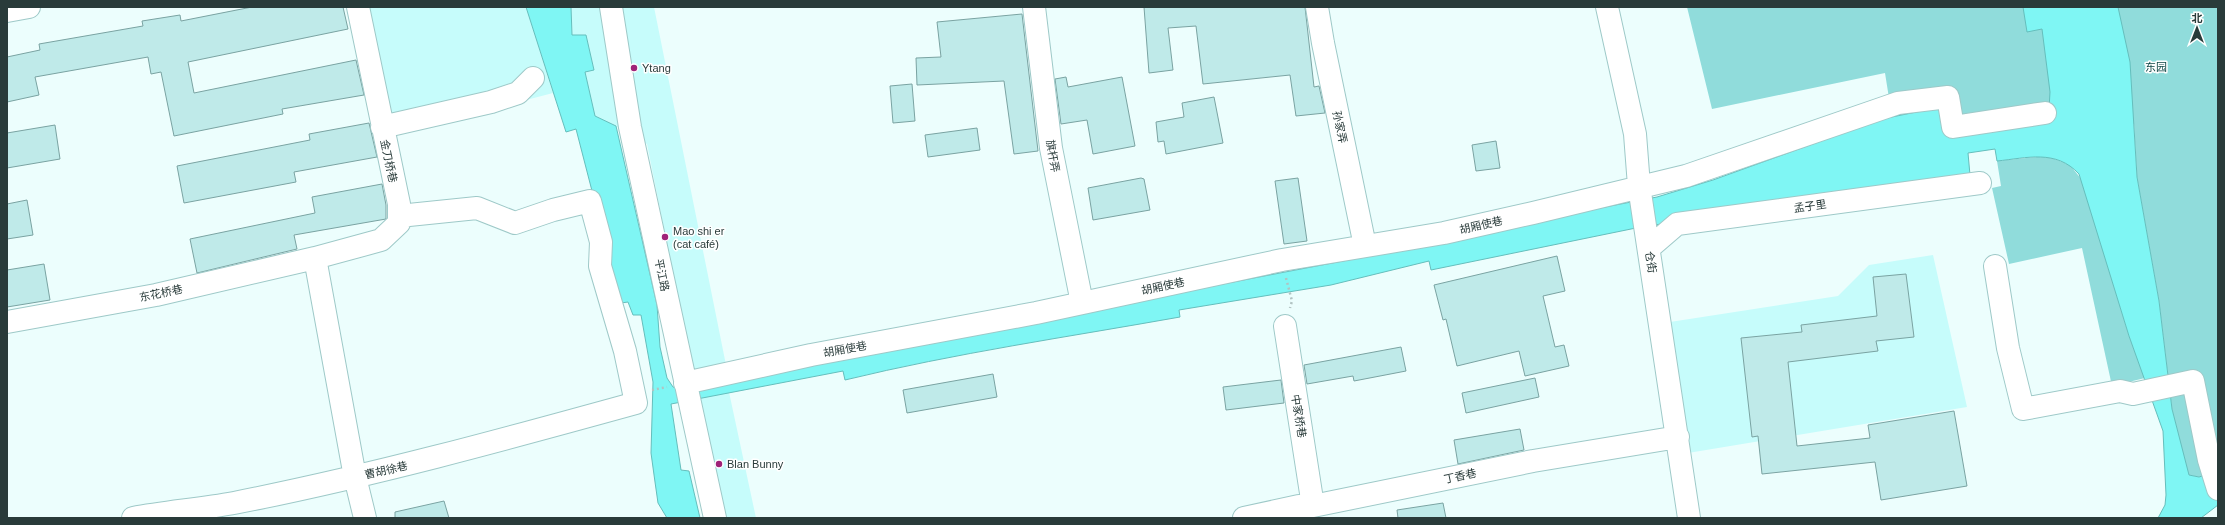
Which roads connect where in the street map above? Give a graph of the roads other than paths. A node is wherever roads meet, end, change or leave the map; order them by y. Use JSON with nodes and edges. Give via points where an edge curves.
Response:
{"nodes":[{"id":1,"x":29,"y":7,"type":"edge"},
{"id":2,"x":358,"y":7,"type":"edge"},
{"id":3,"x":611,"y":7,"type":"edge"},
{"id":4,"x":1034,"y":7,"type":"edge"},
{"id":5,"x":1317,"y":7,"type":"edge"},
{"id":6,"x":1607,"y":7,"type":"edge"},
{"id":7,"x":7,"y":11,"type":"edge"},
{"id":8,"x":533,"y":78,"type":"dead end"},
{"id":9,"x":2045,"y":113,"type":"dead end"},
{"id":10,"x":382,"y":127,"type":"junction"},
{"id":11,"x":1980,"y":183,"type":"dead end"},
{"id":12,"x":1640,"y":190,"type":"junction"},
{"id":13,"x":399,"y":216,"type":"junction"},
{"id":14,"x":1648,"y":244,"type":"junction"},
{"id":15,"x":1364,"y":246,"type":"junction"},
{"id":16,"x":315,"y":258,"type":"junction"},
{"id":17,"x":1995,"y":266,"type":"dead end"},
{"id":18,"x":1082,"y":303,"type":"junction"},
{"id":19,"x":7,"y":322,"type":"edge"},
{"id":20,"x":1285,"y":326,"type":"dead end"},
{"id":21,"x":687,"y":388,"type":"junction"},
{"id":22,"x":1678,"y":437,"type":"junction"},
{"id":23,"x":355,"y":477,"type":"junction"},
{"id":24,"x":2218,"y":490,"type":"edge"},
{"id":25,"x":1313,"y":506,"type":"junction"},
{"id":26,"x":133,"y":518,"type":"edge"},
{"id":27,"x":365,"y":518,"type":"edge"},
{"id":28,"x":715,"y":518,"type":"edge"},
{"id":29,"x":1244,"y":518,"type":"edge"},
{"id":30,"x":1689,"y":518,"type":"edge"}],
"edges":[{"from":1,"to":7,"type":"street"},
{"from":2,"to":10,"type":"street","name":"金刀桥巷"},
{"from":3,"to":21,"type":"street","name":"平江路","via":[[630,127]]},
{"from":4,"to":18,"type":"street","name":"旗杆弄","via":[[1051,148]]},
{"from":5,"to":15,"type":"street","name":"孙家弄"},
{"from":6,"to":12,"type":"street","name":"仓街","via":[[1635,134]]},
{"from":8,"to":10,"type":"street","via":[[518,93],[491,102]]},
{"from":9,"to":12,"type":"street","name":"胡厢使巷","via":[[1953,127],[1948,96],[1898,103]]},
{"from":10,"to":13,"type":"street","name":"金刀桥巷"},
{"from":11,"to":14,"type":"street","name":"孟子里","via":[[1677,224]]},
{"from":12,"to":14,"type":"street","name":"仓街"},
{"from":12,"to":15,"type":"street","name":"胡厢使巷","via":[[1444,233]]},
{"from":13,"to":16,"type":"street","via":[[399,223],[381,240]]},
{"from":13,"to":23,"type":"street","name":"曹胡徐巷","via":[[477,208],[515,223],[590,201],[600,242],[600,266],[625,351],[642,397],[434,459]]},
{"from":14,"to":22,"type":"street","name":"仓街"},
{"from":15,"to":18,"type":"street","name":"胡厢使巷","via":[[1282,260]]},
{"from":16,"to":19,"type":"street","name":"东花桥巷","via":[[156,295]]},
{"from":16,"to":23,"type":"street"},
{"from":17,"to":24,"type":"street","via":[[2008,348],[2023,409],[2120,391],[2133,394],[2193,381]]},
{"from":18,"to":21,"type":"street","name":"胡厢使巷","via":[[811,355]]},
{"from":20,"to":25,"type":"street","name":"中家桥巷"},
{"from":21,"to":28,"type":"street","name":"平江路"},
{"from":22,"to":25,"type":"street","name":"丁香巷","via":[[1533,461]]},
{"from":22,"to":30,"type":"street","name":"仓街"},
{"from":23,"to":26,"type":"street","name":"曹胡徐巷","via":[[233,503]]},
{"from":23,"to":27,"type":"street"},
{"from":25,"to":29,"type":"street","name":"丁香巷","via":[[1299,506]]}]}
